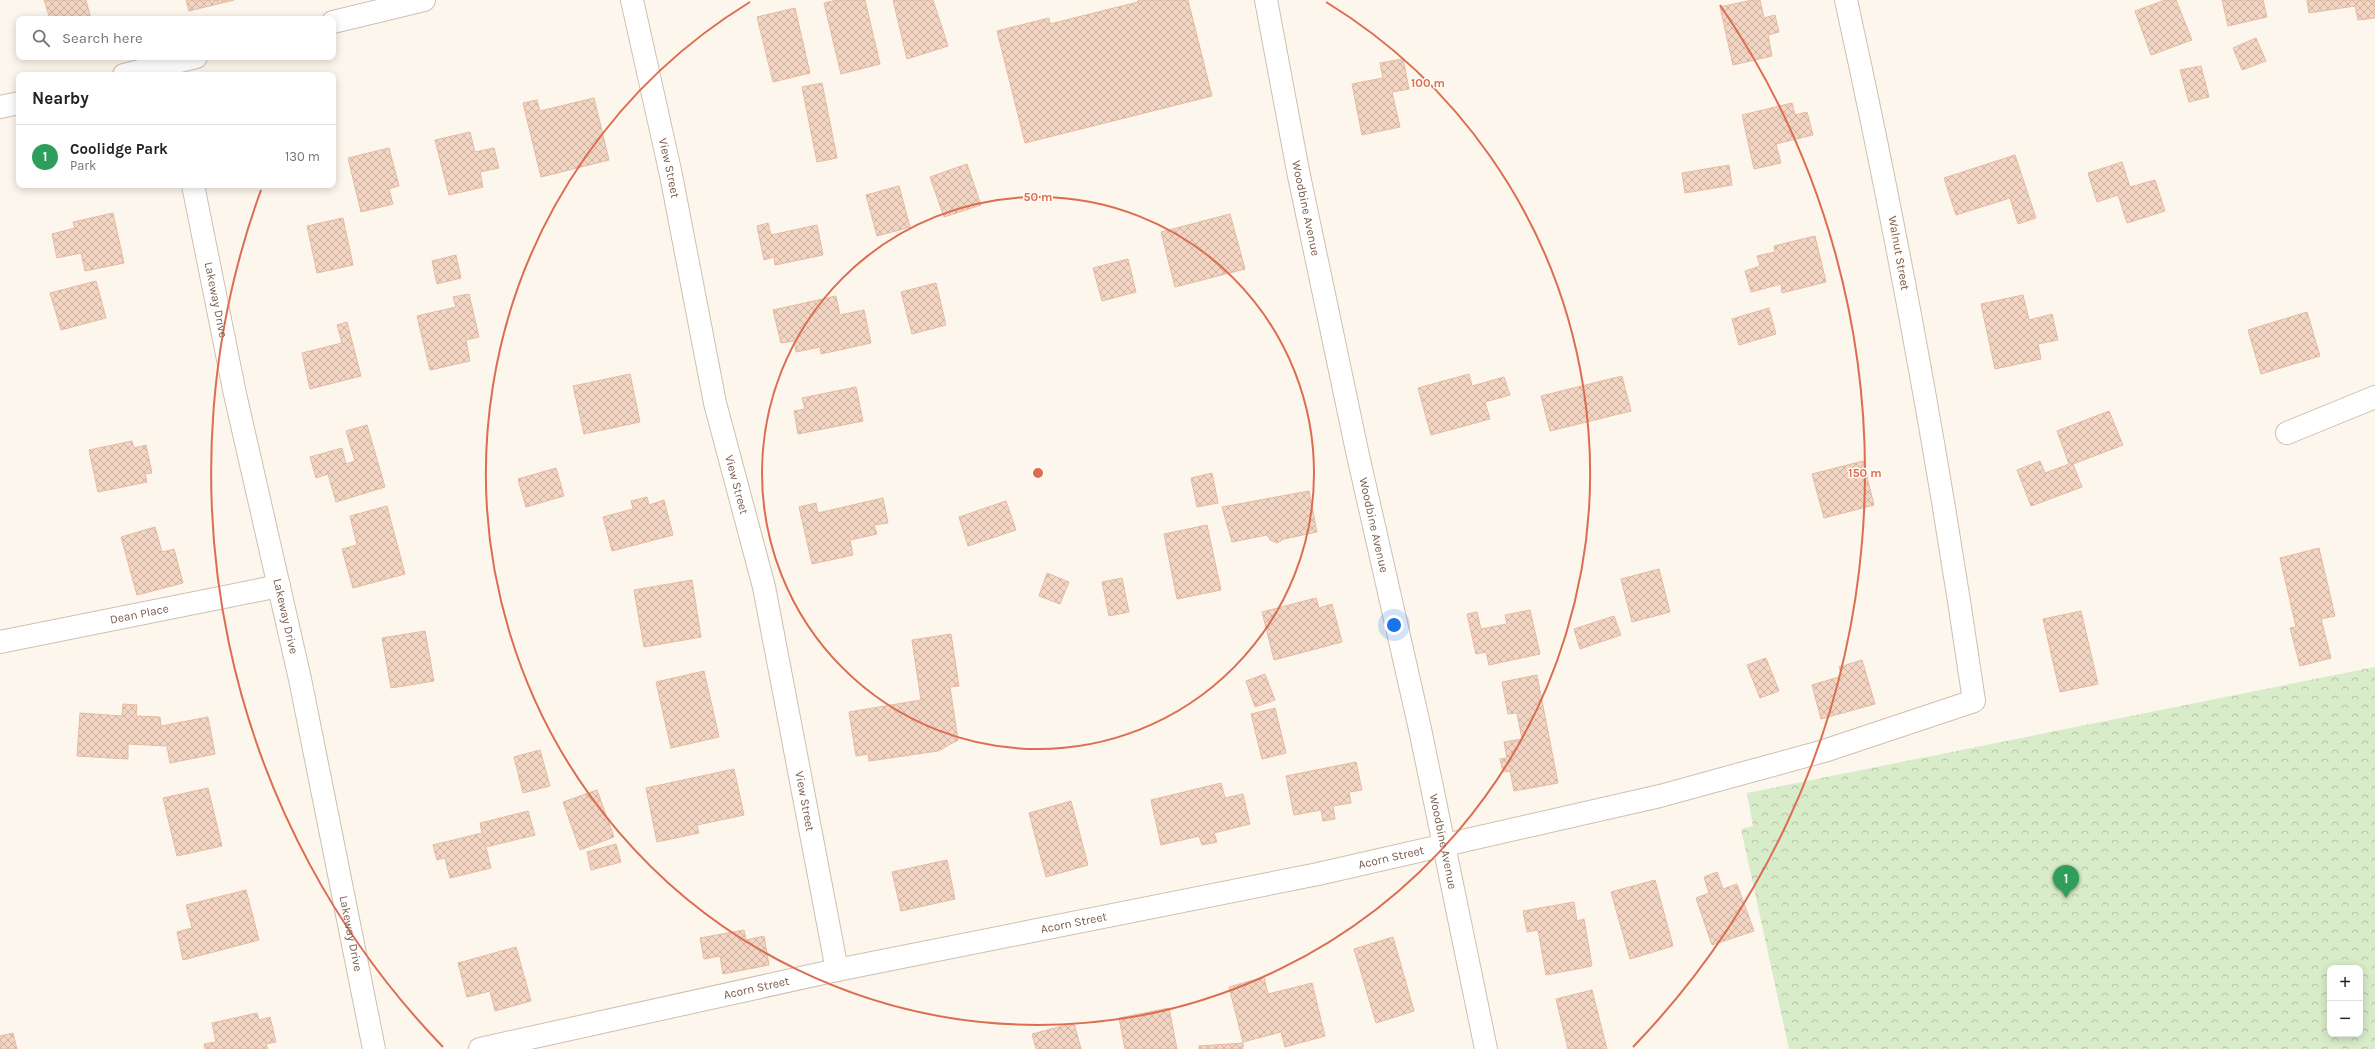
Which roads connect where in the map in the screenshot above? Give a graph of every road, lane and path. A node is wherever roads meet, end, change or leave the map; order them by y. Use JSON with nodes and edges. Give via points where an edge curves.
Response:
{"nodes":[{"id":1,"x":424,"y":0,"type":"edge"},
{"id":2,"x":632,"y":0,"type":"edge"},
{"id":3,"x":1266,"y":0,"type":"edge"},
{"id":4,"x":1846,"y":0,"type":"edge"},
{"id":5,"x":336,"y":21,"type":"edge"},
{"id":6,"x":190,"y":60,"type":"edge"},
{"id":7,"x":169,"y":70,"type":"edge"},
{"id":8,"x":151,"y":72,"type":"edge"},
{"id":9,"x":16,"y":104,"type":"edge"},
{"id":10,"x":0,"y":108,"type":"edge"},
{"id":11,"x":194,"y":188,"type":"edge"},
{"id":12,"x":2375,"y":397,"type":"edge"},
{"id":13,"x":2287,"y":433,"type":"dead end"},
{"id":14,"x":279,"y":586,"type":"junction"},
{"id":15,"x":0,"y":642,"type":"edge"},
{"id":16,"x":1667,"y":794,"type":"joint"},
{"id":17,"x":1442,"y":845,"type":"junction"},
{"id":18,"x":837,"y":970,"type":"junction"},
{"id":19,"x":374,"y":1049,"type":"edge"},
{"id":20,"x":480,"y":1049,"type":"edge"},
{"id":21,"x":1486,"y":1049,"type":"edge"}],
"edges":[{"from":1,"to":5,"type":"street"},
{"from":2,"to":18,"type":"street","name":"View Street","via":[[671,175],[715,403],[764,587]]},
{"from":3,"to":17,"type":"street","name":"Woodbine Avenue","via":[[1298,171],[1357,451],[1420,729]]},
{"from":4,"to":16,"type":"street","name":"Walnut Street","via":[[1886,182],[1944,508],[1974,701],[1824,751]]},
{"from":6,"to":7,"type":"street"},
{"from":7,"to":8,"type":"street"},
{"from":9,"to":10,"type":"street"},
{"from":11,"to":14,"type":"street","name":"Lakeway Drive","via":[[235,394]]},
{"from":12,"to":13,"type":"street"},
{"from":14,"to":15,"type":"street","name":"Dean Place"},
{"from":14,"to":19,"type":"street","name":"Lakeway Drive"},
{"from":16,"to":17,"type":"street","name":"Acorn Street"},
{"from":17,"to":18,"type":"street","name":"Acorn Street","via":[[1318,874]]},
{"from":17,"to":21,"type":"street","name":"Woodbine Avenue"},
{"from":18,"to":20,"type":"street","name":"Acorn Street"}]}
